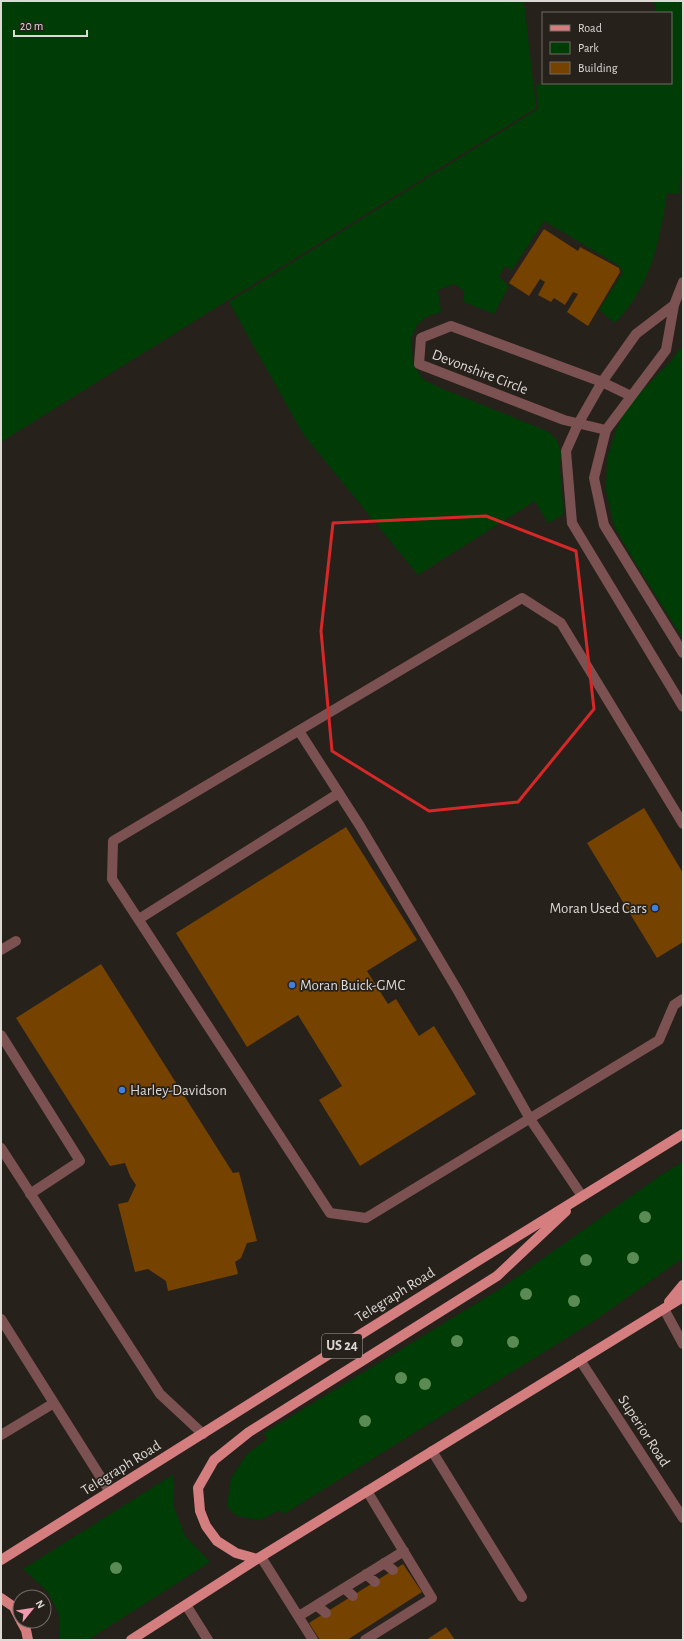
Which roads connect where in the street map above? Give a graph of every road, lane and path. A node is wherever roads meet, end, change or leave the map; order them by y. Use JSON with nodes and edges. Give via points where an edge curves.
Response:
{"nodes":[{"id":1,"x":683,"y":282,"type":"edge"},
{"id":2,"x":674,"y":305,"type":"junction"},
{"id":3,"x":602,"y":382,"type":"junction"},
{"id":4,"x":631,"y":396,"type":"junction"},
{"id":5,"x":578,"y":424,"type":"junction"},
{"id":6,"x":606,"y":430,"type":"junction"},
{"id":7,"x":683,"y":653,"type":"edge"},
{"id":8,"x":683,"y":707,"type":"edge"},
{"id":9,"x":299,"y":731,"type":"junction"},
{"id":10,"x":339,"y":793,"type":"junction"},
{"id":11,"x":683,"y":824,"type":"edge"},
{"id":12,"x":139,"y":919,"type":"junction"},
{"id":13,"x":16,"y":941,"type":"dead end"},
{"id":14,"x":1,"y":950,"type":"edge"},
{"id":15,"x":683,"y":999,"type":"edge"},
{"id":16,"x":1,"y":1035,"type":"edge"},
{"id":17,"x":530,"y":1118,"type":"junction"},
{"id":18,"x":683,"y":1134,"type":"edge"},
{"id":19,"x":1,"y":1148,"type":"edge"},
{"id":20,"x":30,"y":1194,"type":"junction"},
{"id":21,"x":582,"y":1196,"type":"junction"},
{"id":22,"x":683,"y":1285,"type":"edge"},
{"id":23,"x":683,"y":1297,"type":"edge"},
{"id":24,"x":664,"y":1308,"type":"junction"},
{"id":25,"x":1,"y":1319,"type":"edge"},
{"id":26,"x":683,"y":1344,"type":"edge"},
{"id":27,"x":580,"y":1360,"type":"junction"},
{"id":28,"x":54,"y":1403,"type":"junction"},
{"id":29,"x":203,"y":1434,"type":"junction"},
{"id":30,"x":1,"y":1435,"type":"edge"},
{"id":31,"x":432,"y":1451,"type":"junction"},
{"id":32,"x":367,"y":1491,"type":"junction"},
{"id":33,"x":110,"y":1492,"type":"junction"},
{"id":34,"x":683,"y":1518,"type":"edge"},
{"id":35,"x":404,"y":1551,"type":"junction"},
{"id":36,"x":259,"y":1558,"type":"junction"},
{"id":37,"x":1,"y":1560,"type":"edge"},
{"id":38,"x":384,"y":1563,"type":"junction"},
{"id":39,"x":392,"y":1570,"type":"dead end"},
{"id":40,"x":366,"y":1574,"type":"junction"},
{"id":41,"x":375,"y":1582,"type":"dead end"},
{"id":42,"x":344,"y":1588,"type":"junction"},
{"id":43,"x":420,"y":1593,"type":"dead end"},
{"id":44,"x":353,"y":1596,"type":"dead end"},
{"id":45,"x":522,"y":1597,"type":"dead end"},
{"id":46,"x":1,"y":1598,"type":"edge"},
{"id":47,"x":427,"y":1601,"type":"junction"},
{"id":48,"x":186,"y":1605,"type":"junction"},
{"id":49,"x":12,"y":1606,"type":"edge"},
{"id":50,"x":317,"y":1606,"type":"junction"},
{"id":51,"x":326,"y":1613,"type":"dead end"},
{"id":52,"x":301,"y":1615,"type":"junction"},
{"id":53,"x":311,"y":1622,"type":"dead end"},
{"id":54,"x":25,"y":1629,"type":"edge"},
{"id":55,"x":361,"y":1638,"type":"edge"},
{"id":56,"x":28,"y":1640,"type":"edge"},
{"id":57,"x":131,"y":1640,"type":"edge"},
{"id":58,"x":208,"y":1640,"type":"edge"},
{"id":59,"x":313,"y":1640,"type":"edge"}],
"edges":[{"from":1,"to":2,"type":"street"},
{"from":2,"to":3,"type":"street","via":[[636,334]]},
{"from":2,"to":4,"type":"street","via":[[666,350]]},
{"from":3,"to":4,"type":"street","name":"Devonshire Circle"},
{"from":3,"to":5,"type":"street"},
{"from":3,"to":5,"type":"street","name":"Devonshire Circle","via":[[451,326],[421,338],[420,364]]},
{"from":4,"to":6,"type":"street"},
{"from":5,"to":6,"type":"street","name":"Devonshire Circle"},
{"from":5,"to":8,"type":"street","via":[[566,451],[572,523]]},
{"from":6,"to":7,"type":"street","via":[[594,478],[604,525]]},
{"from":9,"to":10,"type":"street"},
{"from":9,"to":11,"type":"street","via":[[522,598],[561,623]]},
{"from":9,"to":12,"type":"street","via":[[113,841],[112,878]]},
{"from":10,"to":12,"type":"street"},
{"from":10,"to":17,"type":"street","via":[[458,991]]},
{"from":12,"to":17,"type":"street","via":[[330,1213],[366,1218]]},
{"from":13,"to":14,"type":"street"},
{"from":15,"to":17,"type":"street","via":[[674,1005],[659,1040]]},
{"from":16,"to":20,"type":"street","via":[[80,1161]]},
{"from":17,"to":21,"type":"street"},
{"from":18,"to":21,"type":"main road","name":"Telegraph Road","number":"US 24"},
{"from":19,"to":20,"type":"street"},
{"from":20,"to":29,"type":"street","via":[[160,1394]]},
{"from":21,"to":29,"type":"main road","name":"Telegraph Road","number":"US 24"},
{"from":21,"to":36,"type":"main road","via":[[497,1276],[249,1432],[214,1460],[198,1488],[200,1511],[206,1526],[216,1541],[236,1554]]},
{"from":22,"to":24,"type":"main road"},
{"from":23,"to":24,"type":"main road"},
{"from":24,"to":26,"type":"street"},
{"from":24,"to":27,"type":"main road"},
{"from":25,"to":28,"type":"street"},
{"from":27,"to":31,"type":"main road"},
{"from":27,"to":34,"type":"street","name":"Superior Road"},
{"from":28,"to":30,"type":"street"},
{"from":28,"to":33,"type":"street"},
{"from":29,"to":33,"type":"main road","name":"Telegraph Road","number":"US 24"},
{"from":31,"to":32,"type":"main road"},
{"from":31,"to":45,"type":"street"},
{"from":32,"to":35,"type":"street"},
{"from":32,"to":36,"type":"main road"},
{"from":33,"to":37,"type":"main road","name":"Telegraph Road","number":"US 24"},
{"from":35,"to":38,"type":"street"},
{"from":35,"to":47,"type":"street","via":[[432,1598]]},
{"from":36,"to":48,"type":"main road"},
{"from":36,"to":52,"type":"street"},
{"from":38,"to":39,"type":"street"},
{"from":38,"to":40,"type":"street"},
{"from":40,"to":41,"type":"street"},
{"from":40,"to":42,"type":"street"},
{"from":42,"to":44,"type":"street"},
{"from":42,"to":50,"type":"street"},
{"from":43,"to":47,"type":"street"},
{"from":46,"to":49,"type":"main road"},
{"from":47,"to":55,"type":"street","via":[[406,1609]]},
{"from":48,"to":57,"type":"main road"},
{"from":48,"to":58,"type":"street"},
{"from":50,"to":51,"type":"street"},
{"from":50,"to":52,"type":"street"},
{"from":52,"to":53,"type":"street"},
{"from":52,"to":59,"type":"street"},
{"from":54,"to":56,"type":"main road"}]}
